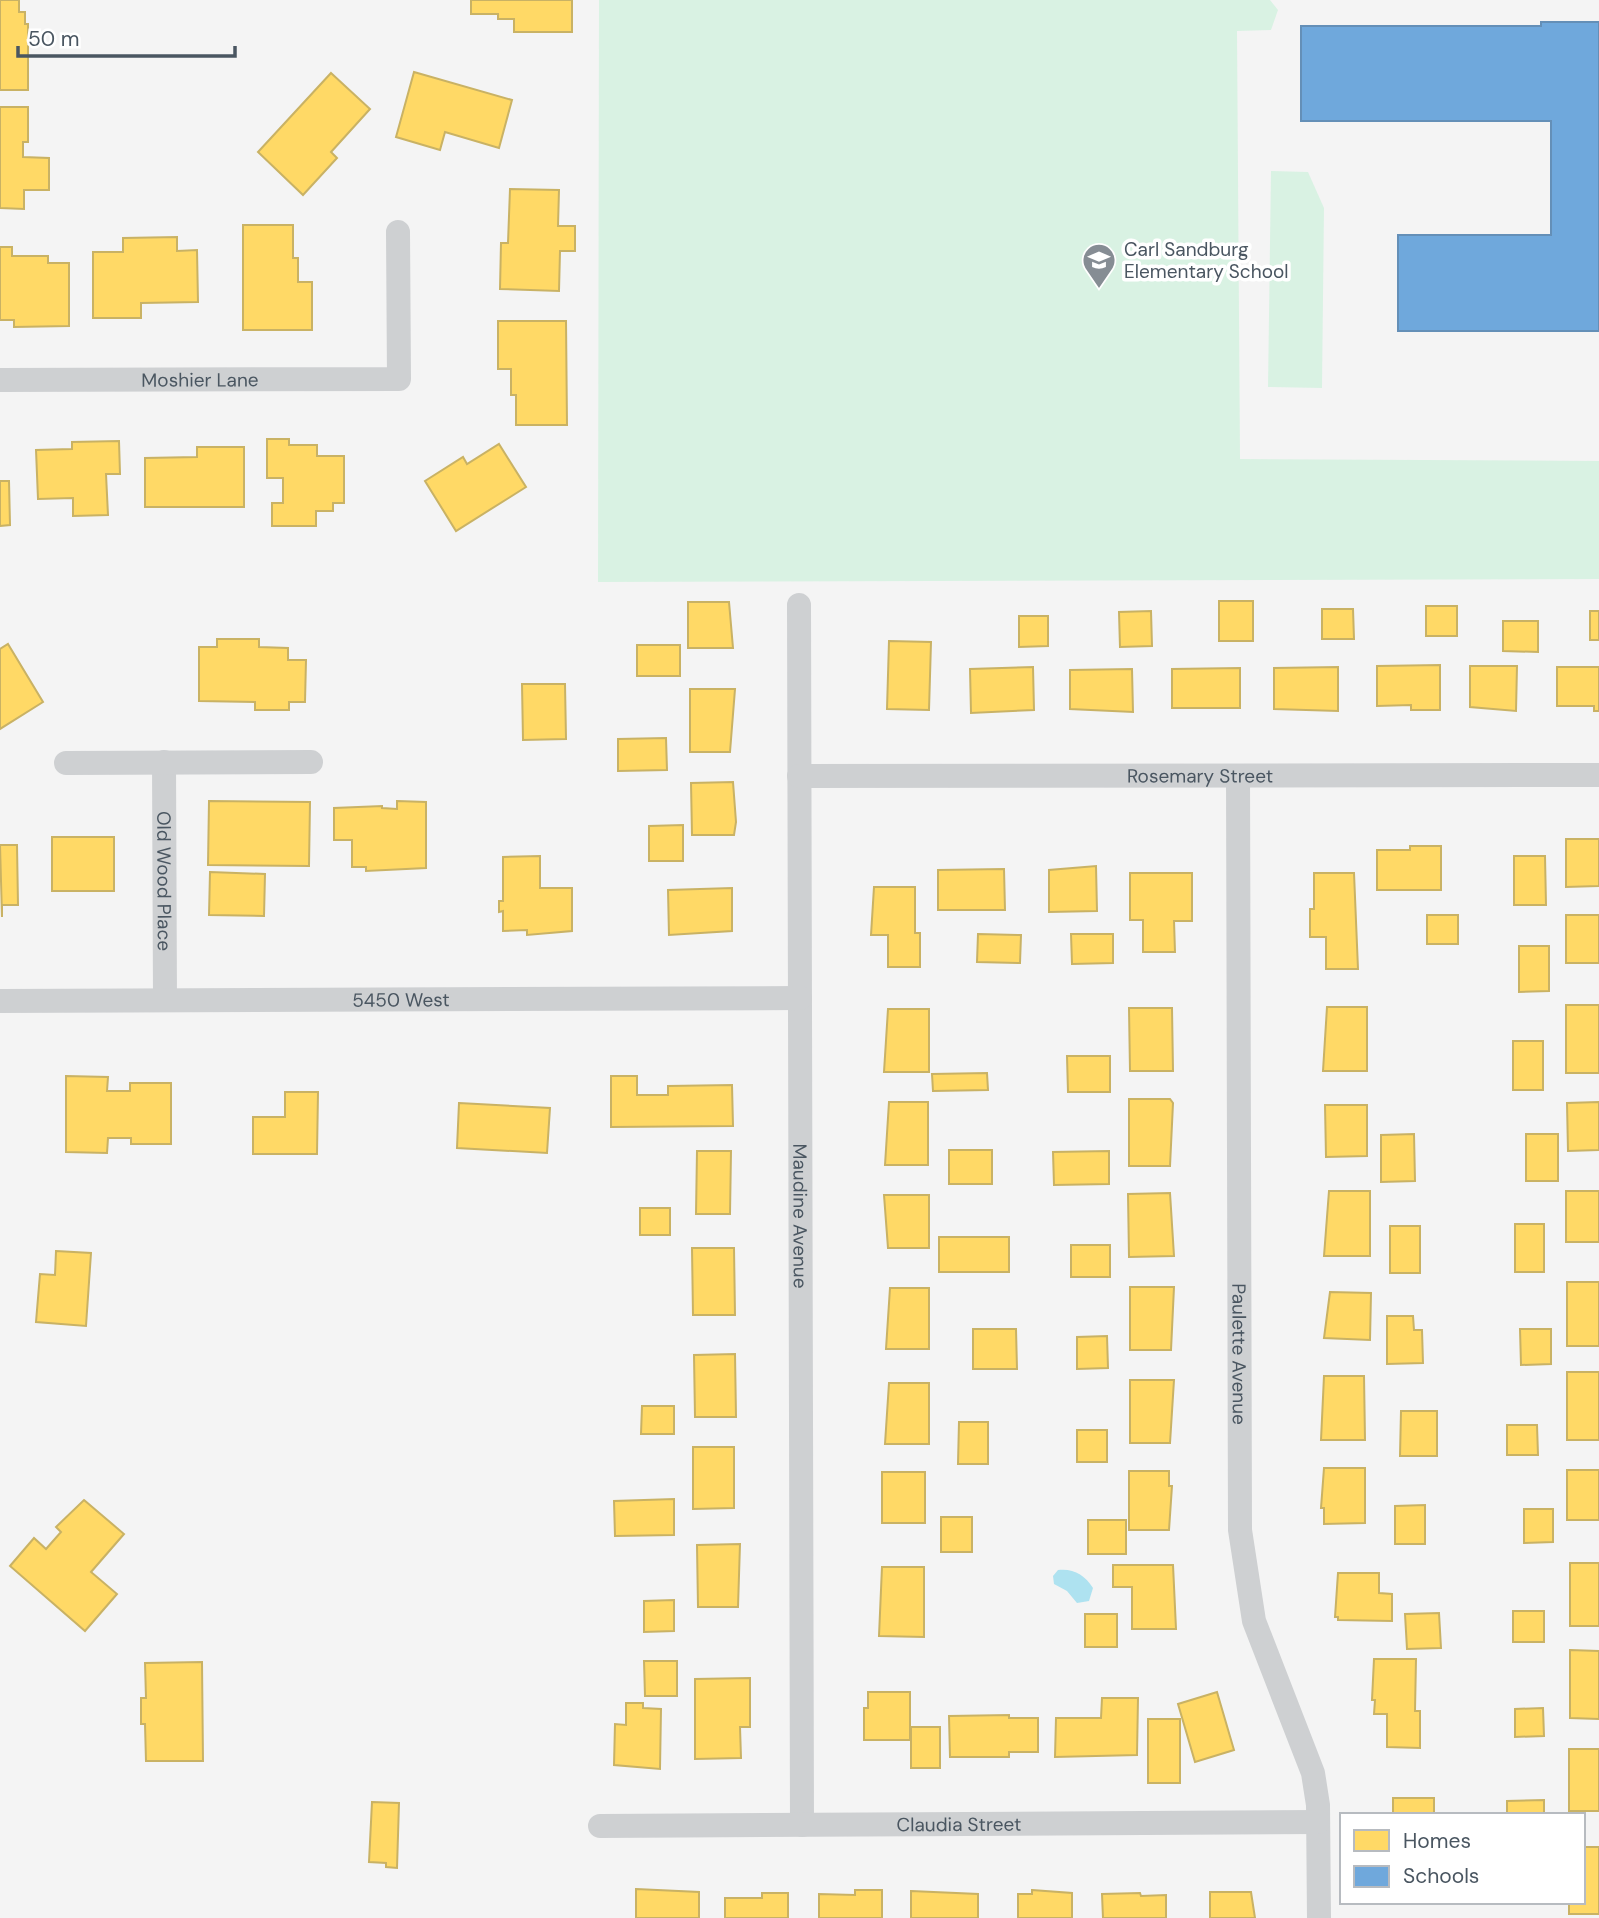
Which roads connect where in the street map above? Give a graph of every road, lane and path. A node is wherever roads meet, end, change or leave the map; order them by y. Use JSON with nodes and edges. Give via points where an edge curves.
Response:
{"nodes":[{"id":1,"x":397,"y":232,"type":"dead end"},
{"id":2,"x":0,"y":380,"type":"edge"},
{"id":3,"x":799,"y":605,"type":"dead end"},
{"id":4,"x":164,"y":762,"type":"junction"},
{"id":5,"x":311,"y":762,"type":"dead end"},
{"id":6,"x":66,"y":763,"type":"dead end"},
{"id":7,"x":1599,"y":775,"type":"edge"},
{"id":8,"x":799,"y":776,"type":"junction"},
{"id":9,"x":1238,"y":776,"type":"junction"},
{"id":10,"x":800,"y":998,"type":"junction"},
{"id":11,"x":0,"y":1000,"type":"edge"},
{"id":12,"x":165,"y":1000,"type":"junction"},
{"id":13,"x":1318,"y":1822,"type":"junction"},
{"id":14,"x":802,"y":1825,"type":"junction"},
{"id":15,"x":600,"y":1826,"type":"dead end"},
{"id":16,"x":1319,"y":1918,"type":"edge"}],
"edges":[{"from":1,"to":2,"type":"street","name":"Moshier Lane","via":[[400,379]]},
{"from":3,"to":8,"type":"street","name":"Maudine Avenue"},
{"from":4,"to":5,"type":"street"},
{"from":4,"to":6,"type":"street"},
{"from":4,"to":12,"type":"street","name":"Old Wood Place"},
{"from":7,"to":9,"type":"street","name":"Rosemary Street"},
{"from":8,"to":9,"type":"street","name":"Rosemary Street"},
{"from":8,"to":10,"type":"street","name":"Maudine Avenue"},
{"from":9,"to":13,"type":"street","name":"Paulette Avenue","via":[[1240,1530],[1254,1621],[1313,1773]]},
{"from":10,"to":12,"type":"street","name":"5450 West"},
{"from":10,"to":14,"type":"street","name":"Maudine Avenue"},
{"from":11,"to":12,"type":"street","name":"5450 West"},
{"from":13,"to":14,"type":"street","name":"Claudia Street"},
{"from":13,"to":16,"type":"street","name":"Paulette Avenue"},
{"from":14,"to":15,"type":"street","name":"Claudia Street"}]}
